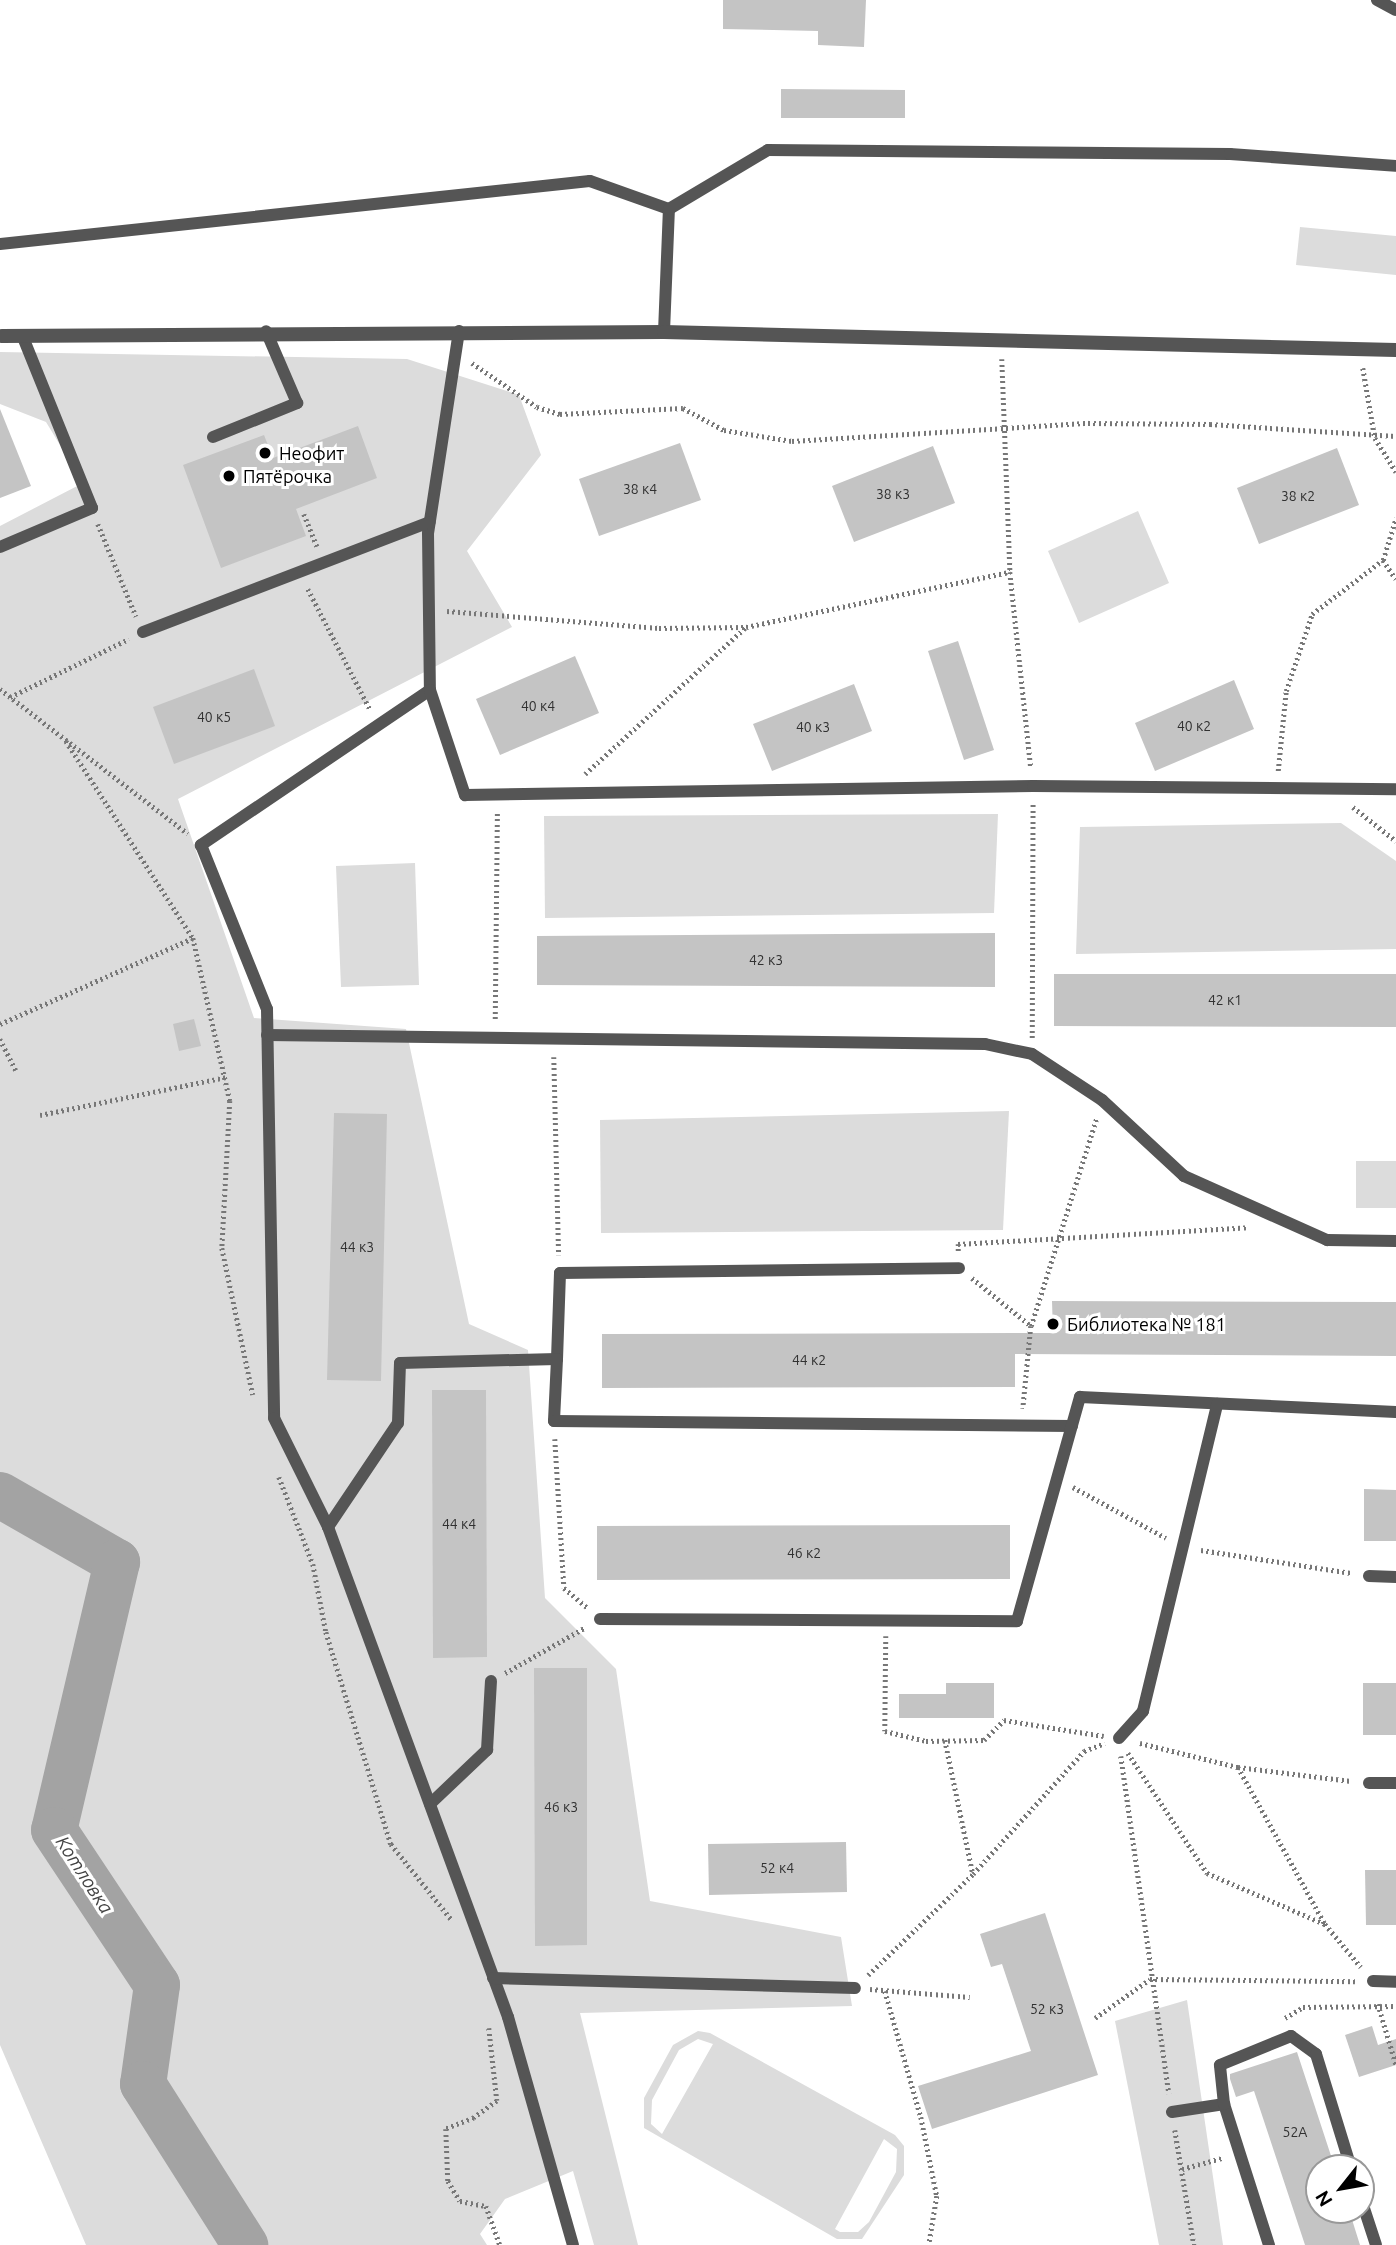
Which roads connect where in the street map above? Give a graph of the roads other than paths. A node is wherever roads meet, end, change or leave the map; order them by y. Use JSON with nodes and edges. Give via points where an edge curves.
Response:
{"nodes":[{"id":1,"x":1377,"y":0,"type":"edge"},
{"id":2,"x":1396,"y":10,"type":"edge"},
{"id":3,"x":1396,"y":166,"type":"edge"},
{"id":4,"x":669,"y":209,"type":"junction"},
{"id":5,"x":0,"y":244,"type":"edge"},
{"id":6,"x":266,"y":331,"type":"junction"},
{"id":7,"x":459,"y":331,"type":"junction"},
{"id":8,"x":664,"y":332,"type":"junction"},
{"id":9,"x":1,"y":337,"type":"edge"},
{"id":10,"x":23,"y":337,"type":"junction"},
{"id":11,"x":1396,"y":350,"type":"edge"},
{"id":12,"x":214,"y":437,"type":"dead end"},
{"id":13,"x":430,"y":522,"type":"junction"},
{"id":14,"x":0,"y":547,"type":"edge"},
{"id":15,"x":143,"y":632,"type":"road end"},
{"id":16,"x":430,"y":690,"type":"junction"},
{"id":17,"x":1396,"y":789,"type":"edge"},
{"id":18,"x":267,"y":1035,"type":"junction"},
{"id":19,"x":1396,"y":1241,"type":"edge"},
{"id":20,"x":959,"y":1268,"type":"road end"},
{"id":21,"x":556,"y":1359,"type":"junction"},
{"id":22,"x":1217,"y":1404,"type":"junction"},
{"id":23,"x":1396,"y":1412,"type":"edge"},
{"id":24,"x":1072,"y":1426,"type":"junction"},
{"id":25,"x":328,"y":1527,"type":"junction"},
{"id":26,"x":1369,"y":1576,"type":"road end"},
{"id":27,"x":1396,"y":1577,"type":"edge"},
{"id":28,"x":600,"y":1619,"type":"road end"},
{"id":29,"x":491,"y":1681,"type":"road end"},
{"id":30,"x":1119,"y":1738,"type":"road end"},
{"id":31,"x":1369,"y":1783,"type":"road end"},
{"id":32,"x":1396,"y":1783,"type":"edge"},
{"id":33,"x":430,"y":1804,"type":"junction"},
{"id":34,"x":493,"y":1978,"type":"junction"},
{"id":35,"x":1373,"y":1981,"type":"road end"},
{"id":36,"x":1396,"y":1982,"type":"edge"},
{"id":37,"x":855,"y":1988,"type":"road end"},
{"id":38,"x":1224,"y":2104,"type":"junction"},
{"id":39,"x":1172,"y":2112,"type":"road end"},
{"id":40,"x":1348,"y":2154,"type":"edge"},
{"id":41,"x":1369,"y":2224,"type":"edge"},
{"id":42,"x":1267,"y":2242,"type":"edge"},
{"id":43,"x":573,"y":2245,"type":"edge"},
{"id":44,"x":1376,"y":2245,"type":"edge"}],
"edges":[{"from":1,"to":2,"type":"lane"},
{"from":3,"to":4,"type":"lane","via":[[1230,154],[768,150]]},
{"from":4,"to":5,"type":"lane","via":[[590,181]]},
{"from":4,"to":8,"type":"lane"},
{"from":6,"to":7,"type":"street"},
{"from":6,"to":10,"type":"street"},
{"from":6,"to":12,"type":"lane","via":[[297,404]]},
{"from":7,"to":8,"type":"street"},
{"from":7,"to":13,"type":"lane"},
{"from":8,"to":11,"type":"street"},
{"from":9,"to":10,"type":"street"},
{"from":10,"to":14,"type":"lane","via":[[92,508]]},
{"from":13,"to":15,"type":"lane"},
{"from":13,"to":16,"type":"lane"},
{"from":16,"to":17,"type":"lane","via":[[465,795],[1033,786]]},
{"from":16,"to":18,"type":"lane","via":[[201,845],[267,1009]]},
{"from":18,"to":19,"type":"lane","via":[[985,1044],[1032,1055],[1102,1100],[1184,1176],[1328,1240]]},
{"from":18,"to":25,"type":"lane","via":[[274,1418]]},
{"from":20,"to":21,"type":"lane","via":[[560,1273]]},
{"from":21,"to":24,"type":"lane","via":[[554,1421]]},
{"from":21,"to":25,"type":"lane","via":[[400,1363],[398,1423]]},
{"from":22,"to":23,"type":"lane"},
{"from":22,"to":24,"type":"lane","via":[[1080,1397]]},
{"from":22,"to":30,"type":"lane","via":[[1143,1711]]},
{"from":24,"to":28,"type":"lane","via":[[1017,1620]]},
{"from":25,"to":33,"type":"lane"},
{"from":26,"to":27,"type":"lane"},
{"from":29,"to":33,"type":"lane","via":[[487,1750]]},
{"from":31,"to":32,"type":"lane"},
{"from":33,"to":34,"type":"lane"},
{"from":34,"to":37,"type":"lane"},
{"from":34,"to":43,"type":"lane"},
{"from":35,"to":36,"type":"lane"},
{"from":38,"to":39,"type":"lane"},
{"from":38,"to":40,"type":"lane","via":[[1220,2066],[1291,2036],[1316,2054]]},
{"from":38,"to":42,"type":"lane"},
{"from":41,"to":44,"type":"lane"}]}
